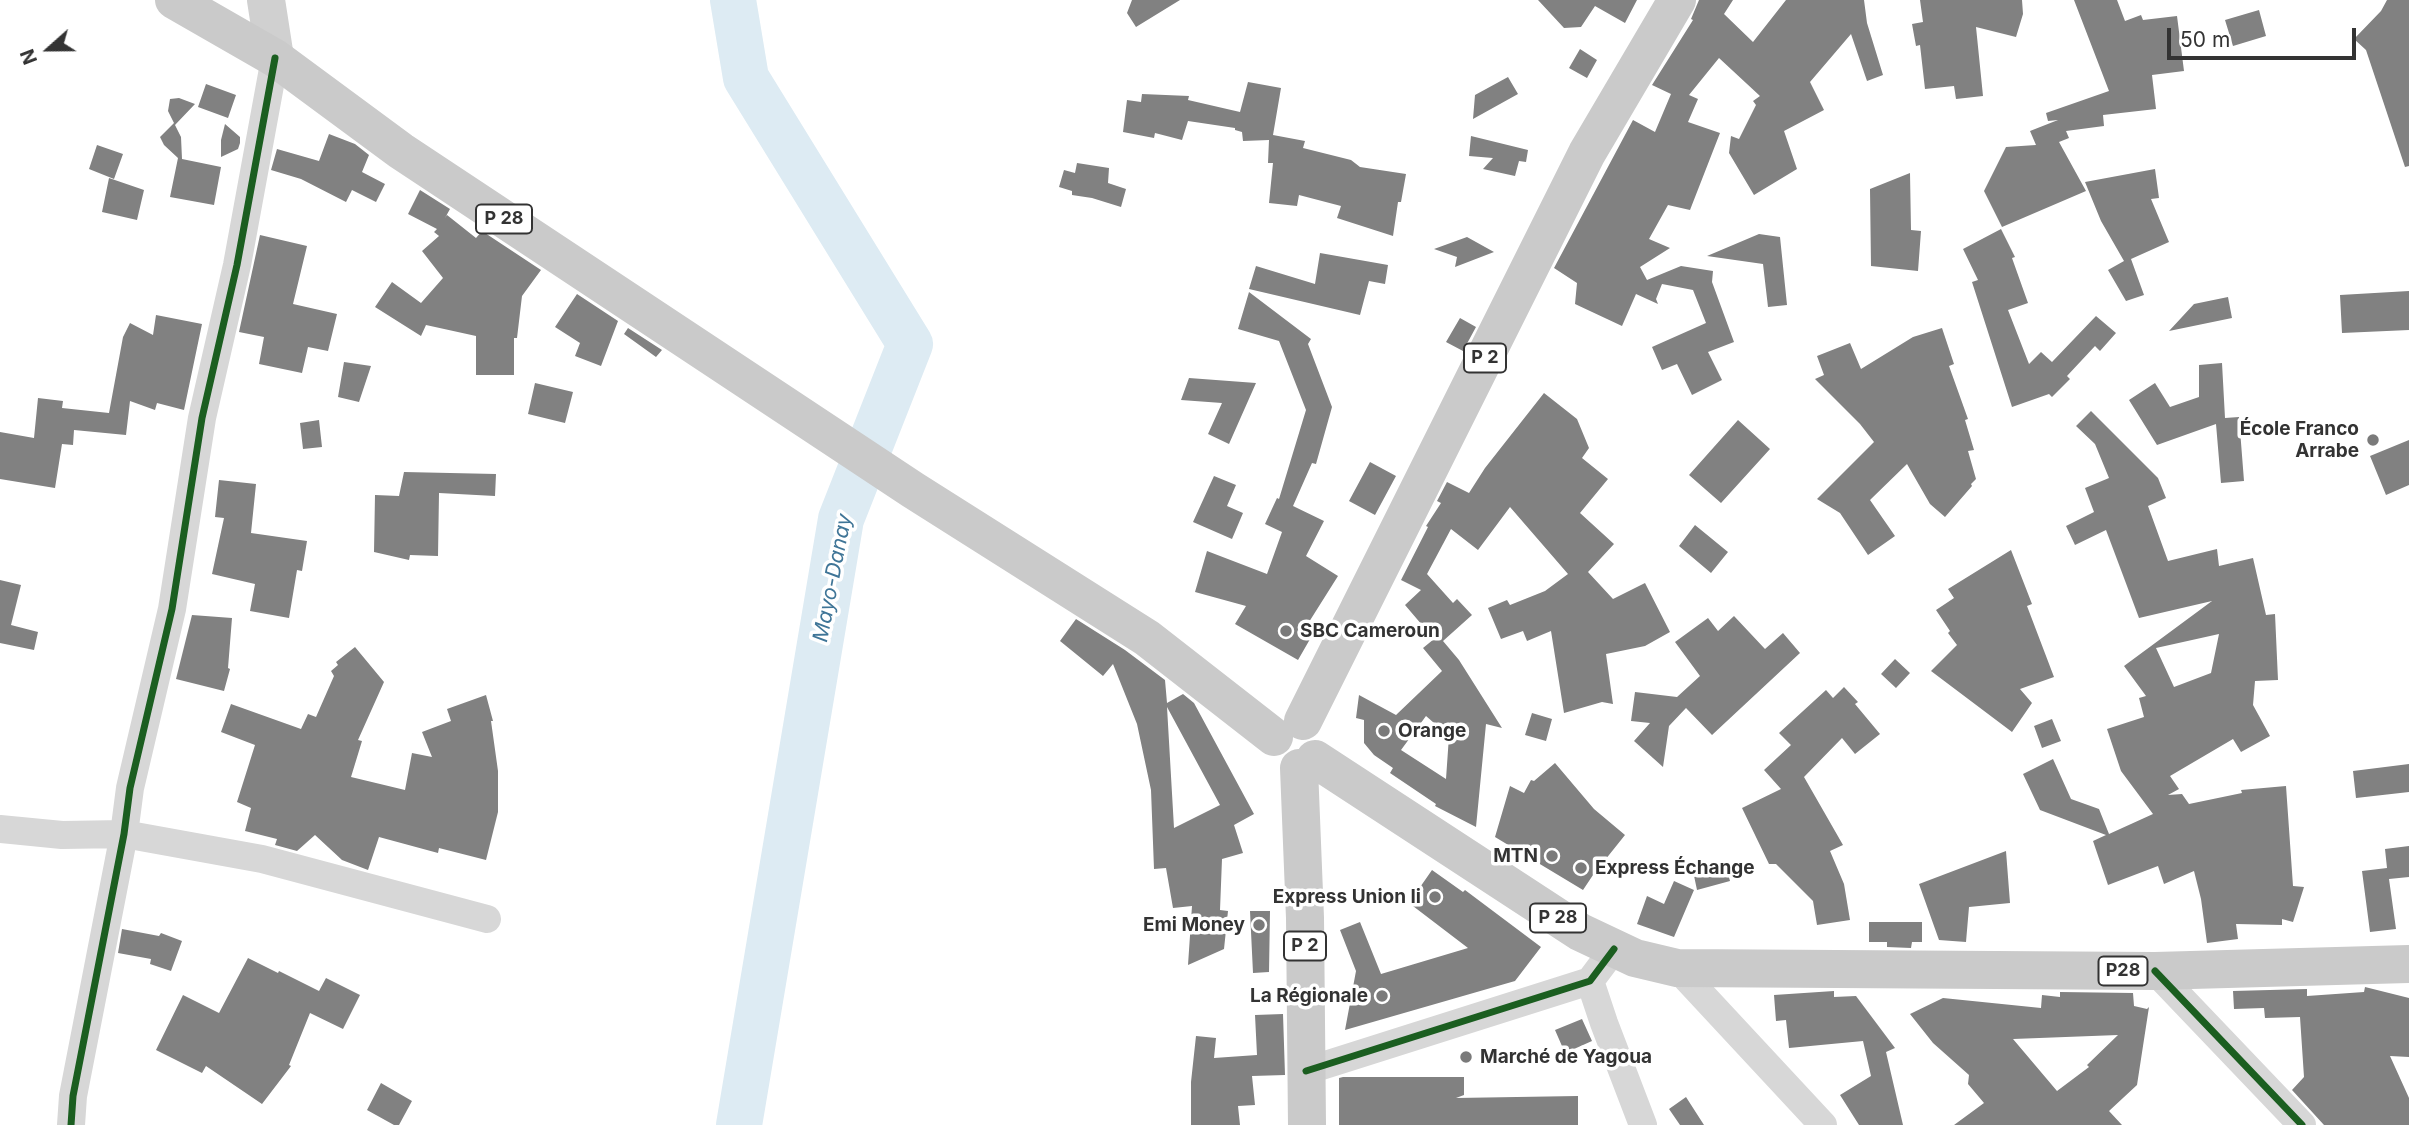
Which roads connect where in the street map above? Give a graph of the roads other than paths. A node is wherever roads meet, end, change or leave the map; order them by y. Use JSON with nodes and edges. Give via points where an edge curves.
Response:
{"nodes":[{"id":1,"x":174,"y":0,"type":"edge"},
{"id":2,"x":266,"y":0,"type":"edge"},
{"id":3,"x":1677,"y":0,"type":"edge"},
{"id":4,"x":275,"y":58,"type":"junction"},
{"id":5,"x":1289,"y":729,"type":"junction"},
{"id":6,"x":1307,"y":764,"type":"junction"},
{"id":7,"x":0,"y":829,"type":"edge"},
{"id":8,"x":124,"y":834,"type":"junction"},
{"id":9,"x":487,"y":919,"type":"dead end"},
{"id":10,"x":1614,"y":950,"type":"junction"},
{"id":11,"x":2409,"y":964,"type":"edge"},
{"id":12,"x":1677,"y":968,"type":"junction"},
{"id":13,"x":1838,"y":968,"type":"joint"},
{"id":14,"x":2155,"y":971,"type":"junction"},
{"id":15,"x":1590,"y":981,"type":"junction"},
{"id":16,"x":1306,"y":1071,"type":"junction"},
{"id":17,"x":71,"y":1125,"type":"edge"},
{"id":18,"x":1307,"y":1125,"type":"edge"},
{"id":19,"x":1643,"y":1125,"type":"edge"},
{"id":20,"x":1823,"y":1125,"type":"edge"},
{"id":21,"x":2302,"y":1125,"type":"edge"}],
"edges":[{"from":1,"to":4,"type":"main road","number":"P 28"},
{"from":2,"to":4,"type":"main road"},
{"from":3,"to":5,"type":"main road","number":"P 2","via":[[1587,153]]},
{"from":4,"to":5,"type":"main road","number":"P 28","via":[[401,151],[913,490]]},
{"from":4,"to":8,"type":"street","via":[[237,265],[202,418],[172,609],[130,788]]},
{"from":5,"to":6,"type":"main road","via":[[1312,725],[1318,732],[1321,741]]},
{"from":6,"to":10,"type":"main road","number":"P 28","via":[[1457,850],[1523,897]]},
{"from":6,"to":16,"type":"main road","number":"P 2"},
{"from":7,"to":8,"type":"street","via":[[61,835]]},
{"from":8,"to":9,"type":"street","via":[[262,859]]},
{"from":8,"to":17,"type":"street"},
{"from":10,"to":12,"type":"main road","number":"P 28"},
{"from":10,"to":15,"type":"street"},
{"from":11,"to":14,"type":"main road","number":"P28"},
{"from":12,"to":13,"type":"main road","number":"P 28"},
{"from":12,"to":20,"type":"street"},
{"from":13,"to":14,"type":"main road","number":"P28"},
{"from":14,"to":21,"type":"street"},
{"from":15,"to":16,"type":"street"},
{"from":15,"to":19,"type":"street"},
{"from":16,"to":18,"type":"main road","number":"P 2"}]}
